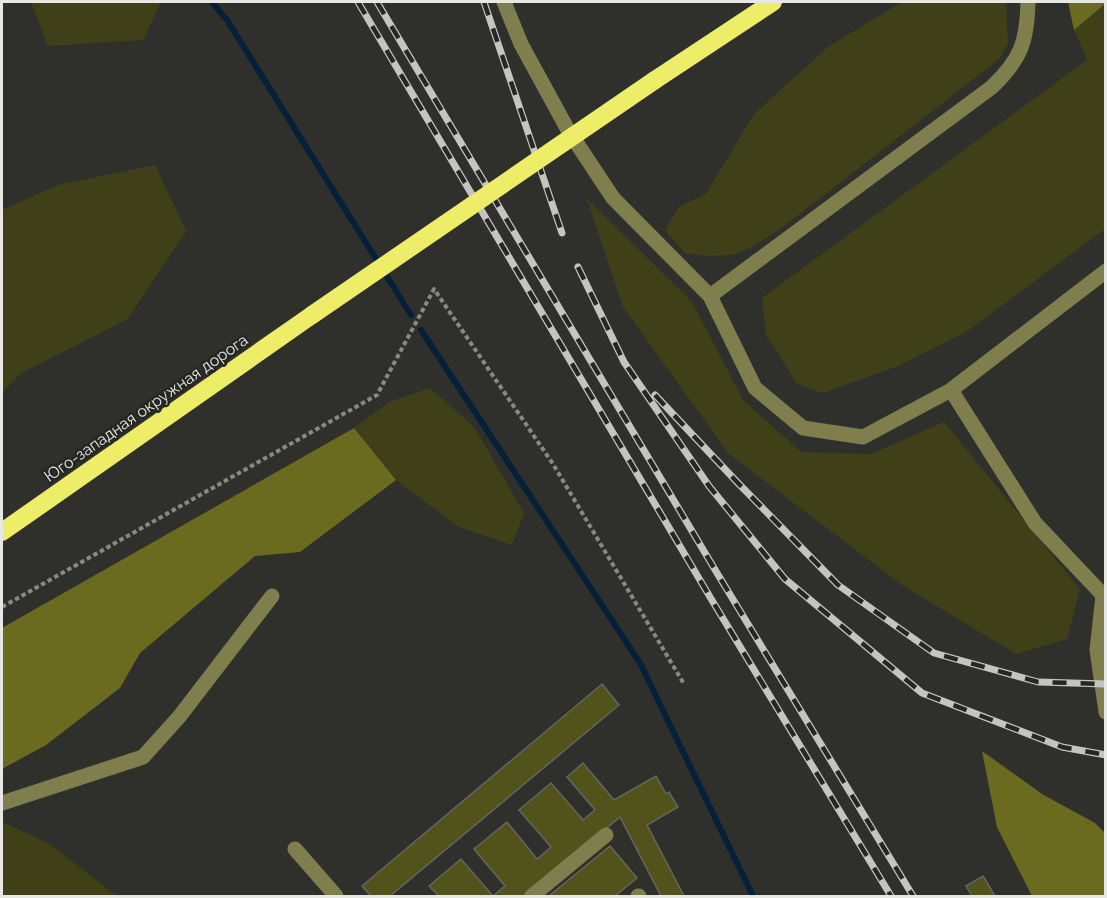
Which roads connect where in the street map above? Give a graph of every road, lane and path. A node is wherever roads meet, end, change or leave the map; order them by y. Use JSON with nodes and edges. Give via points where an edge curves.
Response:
{"nodes":[{"id":1,"x":504,"y":2,"type":"edge"},
{"id":2,"x":772,"y":2,"type":"edge"},
{"id":3,"x":1028,"y":2,"type":"edge"},
{"id":4,"x":1106,"y":271,"type":"edge"},
{"id":5,"x":710,"y":296,"type":"junction"},
{"id":6,"x":951,"y":390,"type":"junction"},
{"id":7,"x":2,"y":532,"type":"edge"},
{"id":8,"x":1104,"y":595,"type":"edge"},
{"id":9,"x":272,"y":596,"type":"dead end"},
{"id":10,"x":2,"y":607,"type":"edge"},
{"id":11,"x":684,"y":684,"type":"dead end"},
{"id":12,"x":1106,"y":712,"type":"edge"},
{"id":13,"x":2,"y":803,"type":"edge"},
{"id":14,"x":606,"y":835,"type":"dead end"},
{"id":15,"x":295,"y":849,"type":"dead end"},
{"id":16,"x":336,"y":897,"type":"edge"},
{"id":17,"x":532,"y":897,"type":"edge"}],
"edges":[{"from":1,"to":5,"type":"street","via":[[521,44],[563,120],[613,198]]},
{"from":2,"to":7,"type":"highway","name":"Юго-западная окружная дорога","bridge":true},
{"from":3,"to":5,"type":"street","via":[[1022,49],[992,87]]},
{"from":4,"to":6,"type":"street"},
{"from":5,"to":6,"type":"street","via":[[755,388],[803,428],[863,437]]},
{"from":6,"to":8,"type":"street","via":[[1035,523]]},
{"from":8,"to":12,"type":"street","via":[[1097,650]]},
{"from":9,"to":13,"type":"street","via":[[179,717],[143,757]]},
{"from":10,"to":11,"type":"path","via":[[377,395],[434,289],[553,464]]},
{"from":14,"to":17,"type":"street"},
{"from":15,"to":16,"type":"street"}]}
